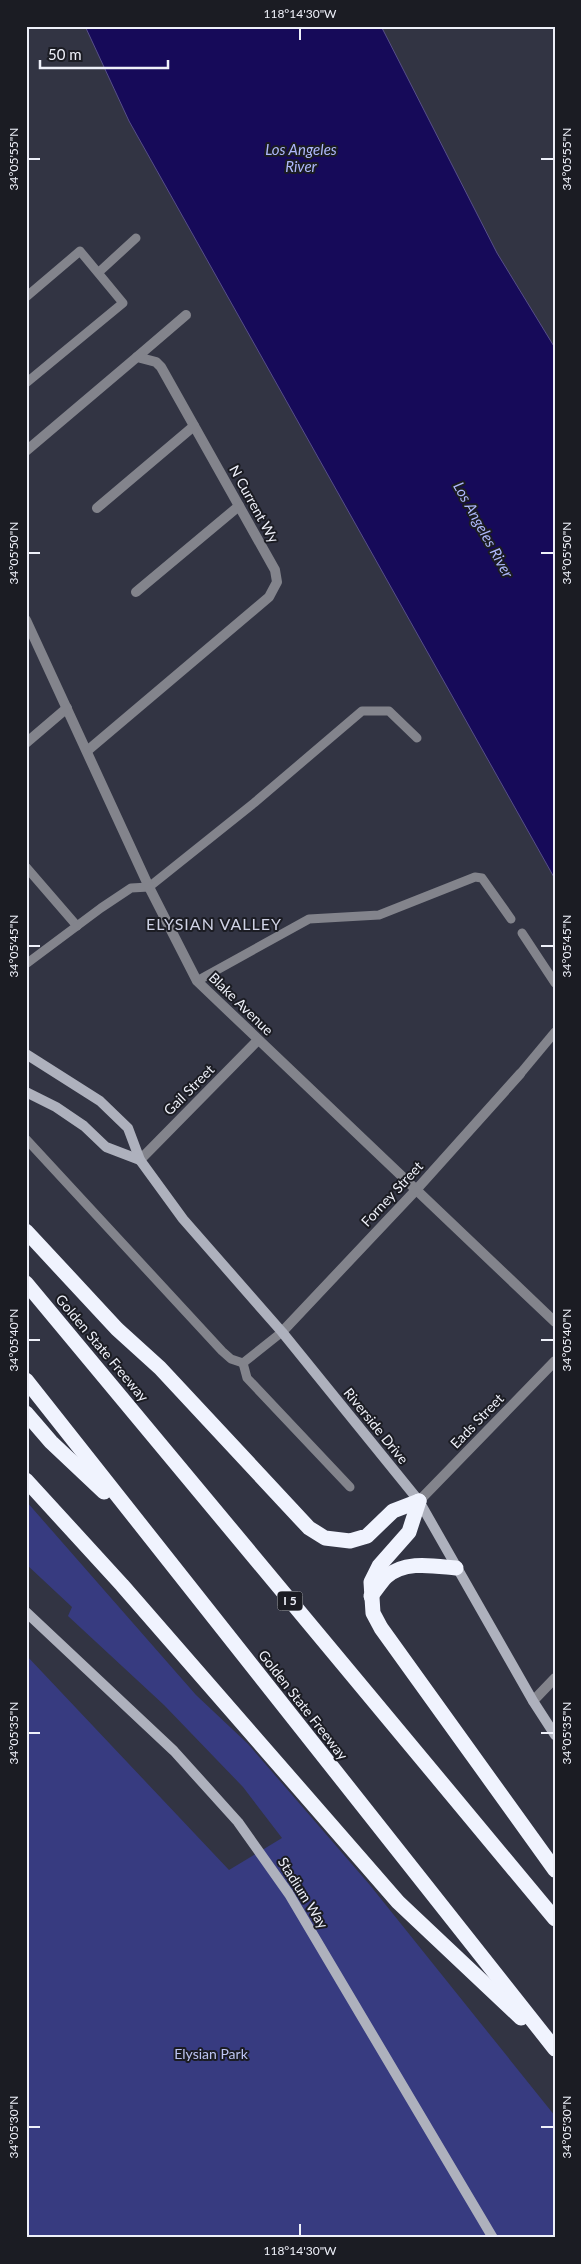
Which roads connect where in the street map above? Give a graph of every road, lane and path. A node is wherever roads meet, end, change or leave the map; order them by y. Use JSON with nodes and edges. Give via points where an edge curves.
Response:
{"nodes":[{"id":1,"x":136,"y":238,"type":"dead end"},
{"id":2,"x":99,"y":272,"type":"junction"},
{"id":3,"x":26,"y":297,"type":"edge"},
{"id":4,"x":186,"y":315,"type":"dead end"},
{"id":5,"x":137,"y":358,"type":"junction"},
{"id":6,"x":26,"y":384,"type":"edge"},
{"id":7,"x":194,"y":426,"type":"junction"},
{"id":8,"x":26,"y":451,"type":"edge"},
{"id":9,"x":239,"y":506,"type":"junction"},
{"id":10,"x":96,"y":508,"type":"dead end"},
{"id":11,"x":136,"y":592,"type":"dead end"},
{"id":12,"x":26,"y":620,"type":"edge"},
{"id":13,"x":67,"y":708,"type":"junction"},
{"id":14,"x":417,"y":738,"type":"dead end"},
{"id":15,"x":26,"y":743,"type":"edge"},
{"id":16,"x":87,"y":751,"type":"junction"},
{"id":17,"x":26,"y":867,"type":"edge"},
{"id":18,"x":149,"y":888,"type":"junction"},
{"id":19,"x":511,"y":919,"type":"dead end"},
{"id":20,"x":77,"y":926,"type":"junction"},
{"id":21,"x":522,"y":933,"type":"dead end"},
{"id":22,"x":26,"y":964,"type":"edge"},
{"id":23,"x":197,"y":981,"type":"junction"},
{"id":24,"x":555,"y":983,"type":"edge"},
{"id":25,"x":555,"y":1032,"type":"edge"},
{"id":26,"x":258,"y":1040,"type":"junction"},
{"id":27,"x":26,"y":1054,"type":"edge"},
{"id":28,"x":520,"y":1074,"type":"joint"},
{"id":29,"x":26,"y":1092,"type":"edge"},
{"id":30,"x":26,"y":1139,"type":"edge"},
{"id":31,"x":140,"y":1160,"type":"junction"},
{"id":32,"x":416,"y":1190,"type":"junction"},
{"id":33,"x":26,"y":1231,"type":"edge"},
{"id":34,"x":26,"y":1283,"type":"edge"},
{"id":35,"x":555,"y":1322,"type":"edge"},
{"id":36,"x":282,"y":1332,"type":"junction"},
{"id":37,"x":555,"y":1361,"type":"edge"},
{"id":38,"x":243,"y":1363,"type":"junction"},
{"id":39,"x":26,"y":1380,"type":"edge"},
{"id":40,"x":26,"y":1413,"type":"edge"},
{"id":41,"x":26,"y":1480,"type":"edge"},
{"id":42,"x":350,"y":1487,"type":"dead end"},
{"id":43,"x":419,"y":1501,"type":"junction"},
{"id":44,"x":142,"y":1527,"type":"junction"},
{"id":45,"x":456,"y":1568,"type":"junction"},
{"id":46,"x":370,"y":1597,"type":"junction"},
{"id":47,"x":26,"y":1612,"type":"edge"},
{"id":48,"x":555,"y":1678,"type":"edge"},
{"id":49,"x":533,"y":1701,"type":"junction"},
{"id":50,"x":555,"y":1735,"type":"edge"},
{"id":51,"x":555,"y":1870,"type":"edge"},
{"id":52,"x":555,"y":1919,"type":"edge"},
{"id":53,"x":555,"y":2050,"type":"edge"},
{"id":54,"x":493,"y":2238,"type":"edge"}],
"edges":[{"from":1,"to":2,"type":"lane"},
{"from":2,"to":3,"type":"lane","via":[[80,251]]},
{"from":2,"to":6,"type":"lane","via":[[123,303]]},
{"from":4,"to":5,"type":"street"},
{"from":5,"to":7,"type":"street","name":"N Current Wy","via":[[156,362],[161,367]]},
{"from":5,"to":8,"type":"street"},
{"from":7,"to":9,"type":"street","name":"N Current Wy"},
{"from":7,"to":10,"type":"street"},
{"from":9,"to":11,"type":"street"},
{"from":9,"to":16,"type":"street","name":"N Current Wy","via":[[275,570],[277,582],[274,591]]},
{"from":12,"to":13,"type":"street","name":"Blake Avenue"},
{"from":13,"to":15,"type":"street"},
{"from":13,"to":16,"type":"street","name":"Blake Avenue"},
{"from":14,"to":18,"type":"lane","via":[[389,711],[362,711]]},
{"from":16,"to":18,"type":"street","name":"Blake Avenue"},
{"from":17,"to":20,"type":"lane"},
{"from":18,"to":20,"type":"lane","via":[[131,888]]},
{"from":18,"to":23,"type":"street","name":"Blake Avenue"},
{"from":19,"to":23,"type":"lane","via":[[482,878],[475,877],[379,915],[309,919]]},
{"from":20,"to":22,"type":"lane"},
{"from":21,"to":24,"type":"lane"},
{"from":23,"to":26,"type":"street","name":"Blake Avenue"},
{"from":25,"to":28,"type":"lane"},
{"from":26,"to":31,"type":"street","name":"Gail Street"},
{"from":26,"to":32,"type":"street","name":"Blake Avenue"},
{"from":27,"to":31,"type":"main road","name":"Riverside Drive","via":[[100,1101],[128,1128]]},
{"from":28,"to":32,"type":"street","name":"Forney Street"},
{"from":29,"to":31,"type":"main road","via":[[84,1126],[106,1147]]},
{"from":30,"to":38,"type":"lane","via":[[222,1352]]},
{"from":31,"to":36,"type":"main road","name":"Riverside Drive","via":[[183,1219]]},
{"from":32,"to":35,"type":"street","name":"Blake Avenue"},
{"from":32,"to":36,"type":"street","name":"Forney Street"},
{"from":33,"to":43,"type":"highway","via":[[117,1329],[160,1368],[309,1528],[325,1538],[350,1541],[367,1536],[393,1511]]},
{"from":34,"to":52,"type":"highway","name":"Golden State Freeway","number":"I 5"},
{"from":36,"to":38,"type":"lane"},
{"from":36,"to":43,"type":"main road","name":"Riverside Drive"},
{"from":37,"to":43,"type":"street","name":"Eads Street"},
{"from":38,"to":42,"type":"lane","via":[[247,1378]]},
{"from":39,"to":44,"type":"highway","name":"Golden State Freeway"},
{"from":40,"to":44,"type":"highway","via":[[51,1442]]},
{"from":41,"to":53,"type":"highway","via":[[122,1585],[398,1902]]},
{"from":43,"to":45,"type":"main road","name":"Riverside Drive"},
{"from":43,"to":46,"type":"highway","via":[[409,1532],[379,1566],[371,1582]]},
{"from":44,"to":53,"type":"highway","name":"Golden State Freeway"},
{"from":45,"to":46,"type":"highway","via":[[424,1565],[398,1570],[386,1577]]},
{"from":45,"to":49,"type":"main road","name":"Riverside Drive"},
{"from":46,"to":51,"type":"highway","via":[[373,1613],[381,1628]]},
{"from":47,"to":54,"type":"main road","name":"Stadium Way","via":[[174,1751],[238,1822],[289,1894]]},
{"from":48,"to":49,"type":"street"},
{"from":49,"to":50,"type":"main road","name":"Riverside Drive"}]}
